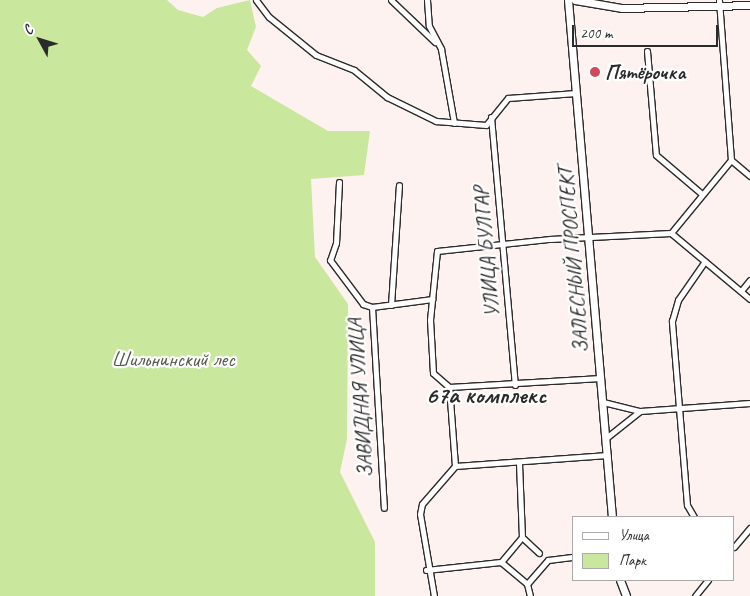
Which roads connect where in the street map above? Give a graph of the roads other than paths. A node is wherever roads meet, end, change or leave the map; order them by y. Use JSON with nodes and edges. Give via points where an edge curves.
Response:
{"nodes":[{"id":1,"x":256,"y":0,"type":"edge"},
{"id":2,"x":391,"y":0,"type":"edge"},
{"id":3,"x":427,"y":0,"type":"edge"},
{"id":4,"x":568,"y":0,"type":"edge"},
{"id":5,"x":575,"y":0,"type":"edge"},
{"id":6,"x":719,"y":4,"type":"edge"},
{"id":7,"x":750,"y":5,"type":"edge"},
{"id":8,"x":416,"y":22,"type":"junction"},
{"id":9,"x":429,"y":26,"type":"junction"},
{"id":10,"x":437,"y":43,"type":"junction"},
{"id":11,"x":647,"y":51,"type":"dead end"},
{"id":12,"x":576,"y":93,"type":"junction"},
{"id":13,"x":491,"y":117,"type":"junction"},
{"id":14,"x":454,"y":123,"type":"junction"},
{"id":15,"x":731,"y":160,"type":"junction"},
{"id":16,"x":750,"y":176,"type":"edge"},
{"id":17,"x":339,"y":182,"type":"dead end"},
{"id":18,"x":399,"y":185,"type":"dead end"},
{"id":19,"x":702,"y":194,"type":"junction"},
{"id":20,"x":671,"y":233,"type":"junction"},
{"id":21,"x":588,"y":238,"type":"junction"},
{"id":22,"x":501,"y":245,"type":"junction"},
{"id":23,"x":705,"y":260,"type":"junction"},
{"id":24,"x":750,"y":280,"type":"edge"},
{"id":25,"x":741,"y":291,"type":"junction"},
{"id":26,"x":432,"y":299,"type":"junction"},
{"id":27,"x":750,"y":299,"type":"edge"},
{"id":28,"x":391,"y":305,"type":"junction"},
{"id":29,"x":372,"y":308,"type":"junction"},
{"id":30,"x":601,"y":378,"type":"junction"},
{"id":31,"x":515,"y":385,"type":"junction"},
{"id":32,"x":449,"y":387,"type":"junction"},
{"id":33,"x":603,"y":402,"type":"junction"},
{"id":34,"x":750,"y":403,"type":"edge"},
{"id":35,"x":679,"y":408,"type":"junction"},
{"id":36,"x":640,"y":410,"type":"junction"},
{"id":37,"x":606,"y":438,"type":"junction"},
{"id":38,"x":608,"y":455,"type":"junction"},
{"id":39,"x":518,"y":463,"type":"junction"},
{"id":40,"x":455,"y":466,"type":"junction"},
{"id":41,"x":384,"y":508,"type":"dead end"},
{"id":42,"x":612,"y":516,"type":"edge"},
{"id":43,"x":693,"y":516,"type":"edge"},
{"id":44,"x":750,"y":528,"type":"edge"},
{"id":45,"x":522,"y":537,"type":"junction"},
{"id":46,"x":735,"y":547,"type":"edge"},
{"id":47,"x":540,"y":553,"type":"dead end"},
{"id":48,"x":572,"y":558,"type":"edge"},
{"id":49,"x":502,"y":562,"type":"junction"},
{"id":50,"x":426,"y":570,"type":"junction"},
{"id":51,"x":620,"y":581,"type":"edge"},
{"id":52,"x":707,"y":581,"type":"edge"},
{"id":53,"x":527,"y":584,"type":"junction"},
{"id":54,"x":434,"y":596,"type":"edge"},
{"id":55,"x":530,"y":596,"type":"edge"},
{"id":56,"x":626,"y":596,"type":"edge"},
{"id":57,"x":695,"y":596,"type":"edge"}],
"edges":[{"from":1,"to":14,"type":"street","via":[[269,16],[316,55],[354,70],[387,97],[436,121]]},
{"from":2,"to":8,"type":"street"},
{"from":3,"to":9,"type":"street"},
{"from":4,"to":12,"type":"main road","name":"ЗАЛЕСНЫЙ ПРОСПЕКТ"},
{"from":5,"to":6,"type":"main road","via":[[622,8]]},
{"from":6,"to":7,"type":"main road"},
{"from":6,"to":15,"type":"street"},
{"from":8,"to":9,"type":"street"},
{"from":8,"to":10,"type":"street"},
{"from":9,"to":10,"type":"street"},
{"from":10,"to":14,"type":"street"},
{"from":11,"to":19,"type":"street","via":[[656,155]]},
{"from":12,"to":13,"type":"street","via":[[508,98]]},
{"from":12,"to":21,"type":"main road","name":"ЗАЛЕСНЫЙ ПРОСПЕКТ"},
{"from":13,"to":14,"type":"street","via":[[486,125]]},
{"from":13,"to":22,"type":"street","name":"УЛИЦА БУЛГАР"},
{"from":15,"to":16,"type":"street"},
{"from":15,"to":19,"type":"street"},
{"from":17,"to":29,"type":"street","name":"ЗАВИДНАЯ УЛИЦА","via":[[336,244],[330,260],[363,304]]},
{"from":18,"to":28,"type":"street","name":"ЗАВИДНАЯ УЛИЦА"},
{"from":19,"to":20,"type":"street"},
{"from":20,"to":21,"type":"street"},
{"from":20,"to":23,"type":"street"},
{"from":21,"to":22,"type":"street"},
{"from":21,"to":30,"type":"main road","name":"ЗАЛЕСНЫЙ ПРОСПЕКТ"},
{"from":22,"to":26,"type":"street","via":[[437,251]]},
{"from":22,"to":31,"type":"street","name":"УЛИЦА БУЛГАР"},
{"from":23,"to":25,"type":"street"},
{"from":23,"to":35,"type":"street","via":[[673,310]]},
{"from":24,"to":25,"type":"street"},
{"from":25,"to":27,"type":"street"},
{"from":26,"to":28,"type":"street"},
{"from":26,"to":32,"type":"street","via":[[433,373]]},
{"from":28,"to":29,"type":"street"},
{"from":29,"to":41,"type":"street","name":"ЗАВИДНАЯ УЛИЦА"},
{"from":30,"to":31,"type":"street"},
{"from":30,"to":33,"type":"main road","name":"ЗАЛЕСНЫЙ ПРОСПЕКТ"},
{"from":31,"to":32,"type":"street"},
{"from":32,"to":40,"type":"street"},
{"from":33,"to":36,"type":"street"},
{"from":33,"to":37,"type":"main road","name":"ЗАЛЕСНЫЙ ПРОСПЕКТ"},
{"from":34,"to":35,"type":"street"},
{"from":35,"to":36,"type":"street"},
{"from":35,"to":43,"type":"street","via":[[687,506]]},
{"from":36,"to":37,"type":"street"},
{"from":37,"to":38,"type":"main road","name":"ЗАЛЕСНЫЙ ПРОСПЕКТ"},
{"from":38,"to":39,"type":"street"},
{"from":38,"to":42,"type":"main road","name":"ЗАЛЕСНЫЙ ПРОСПЕКТ"},
{"from":39,"to":40,"type":"street"},
{"from":39,"to":45,"type":"street"},
{"from":40,"to":50,"type":"street","via":[[422,504]]},
{"from":44,"to":46,"type":"street"},
{"from":45,"to":47,"type":"street"},
{"from":45,"to":49,"type":"street"},
{"from":48,"to":53,"type":"street","via":[[548,560]]},
{"from":49,"to":50,"type":"street"},
{"from":49,"to":53,"type":"street"},
{"from":50,"to":54,"type":"street"},
{"from":51,"to":56,"type":"main road"},
{"from":52,"to":57,"type":"street"},
{"from":53,"to":55,"type":"street"}]}
